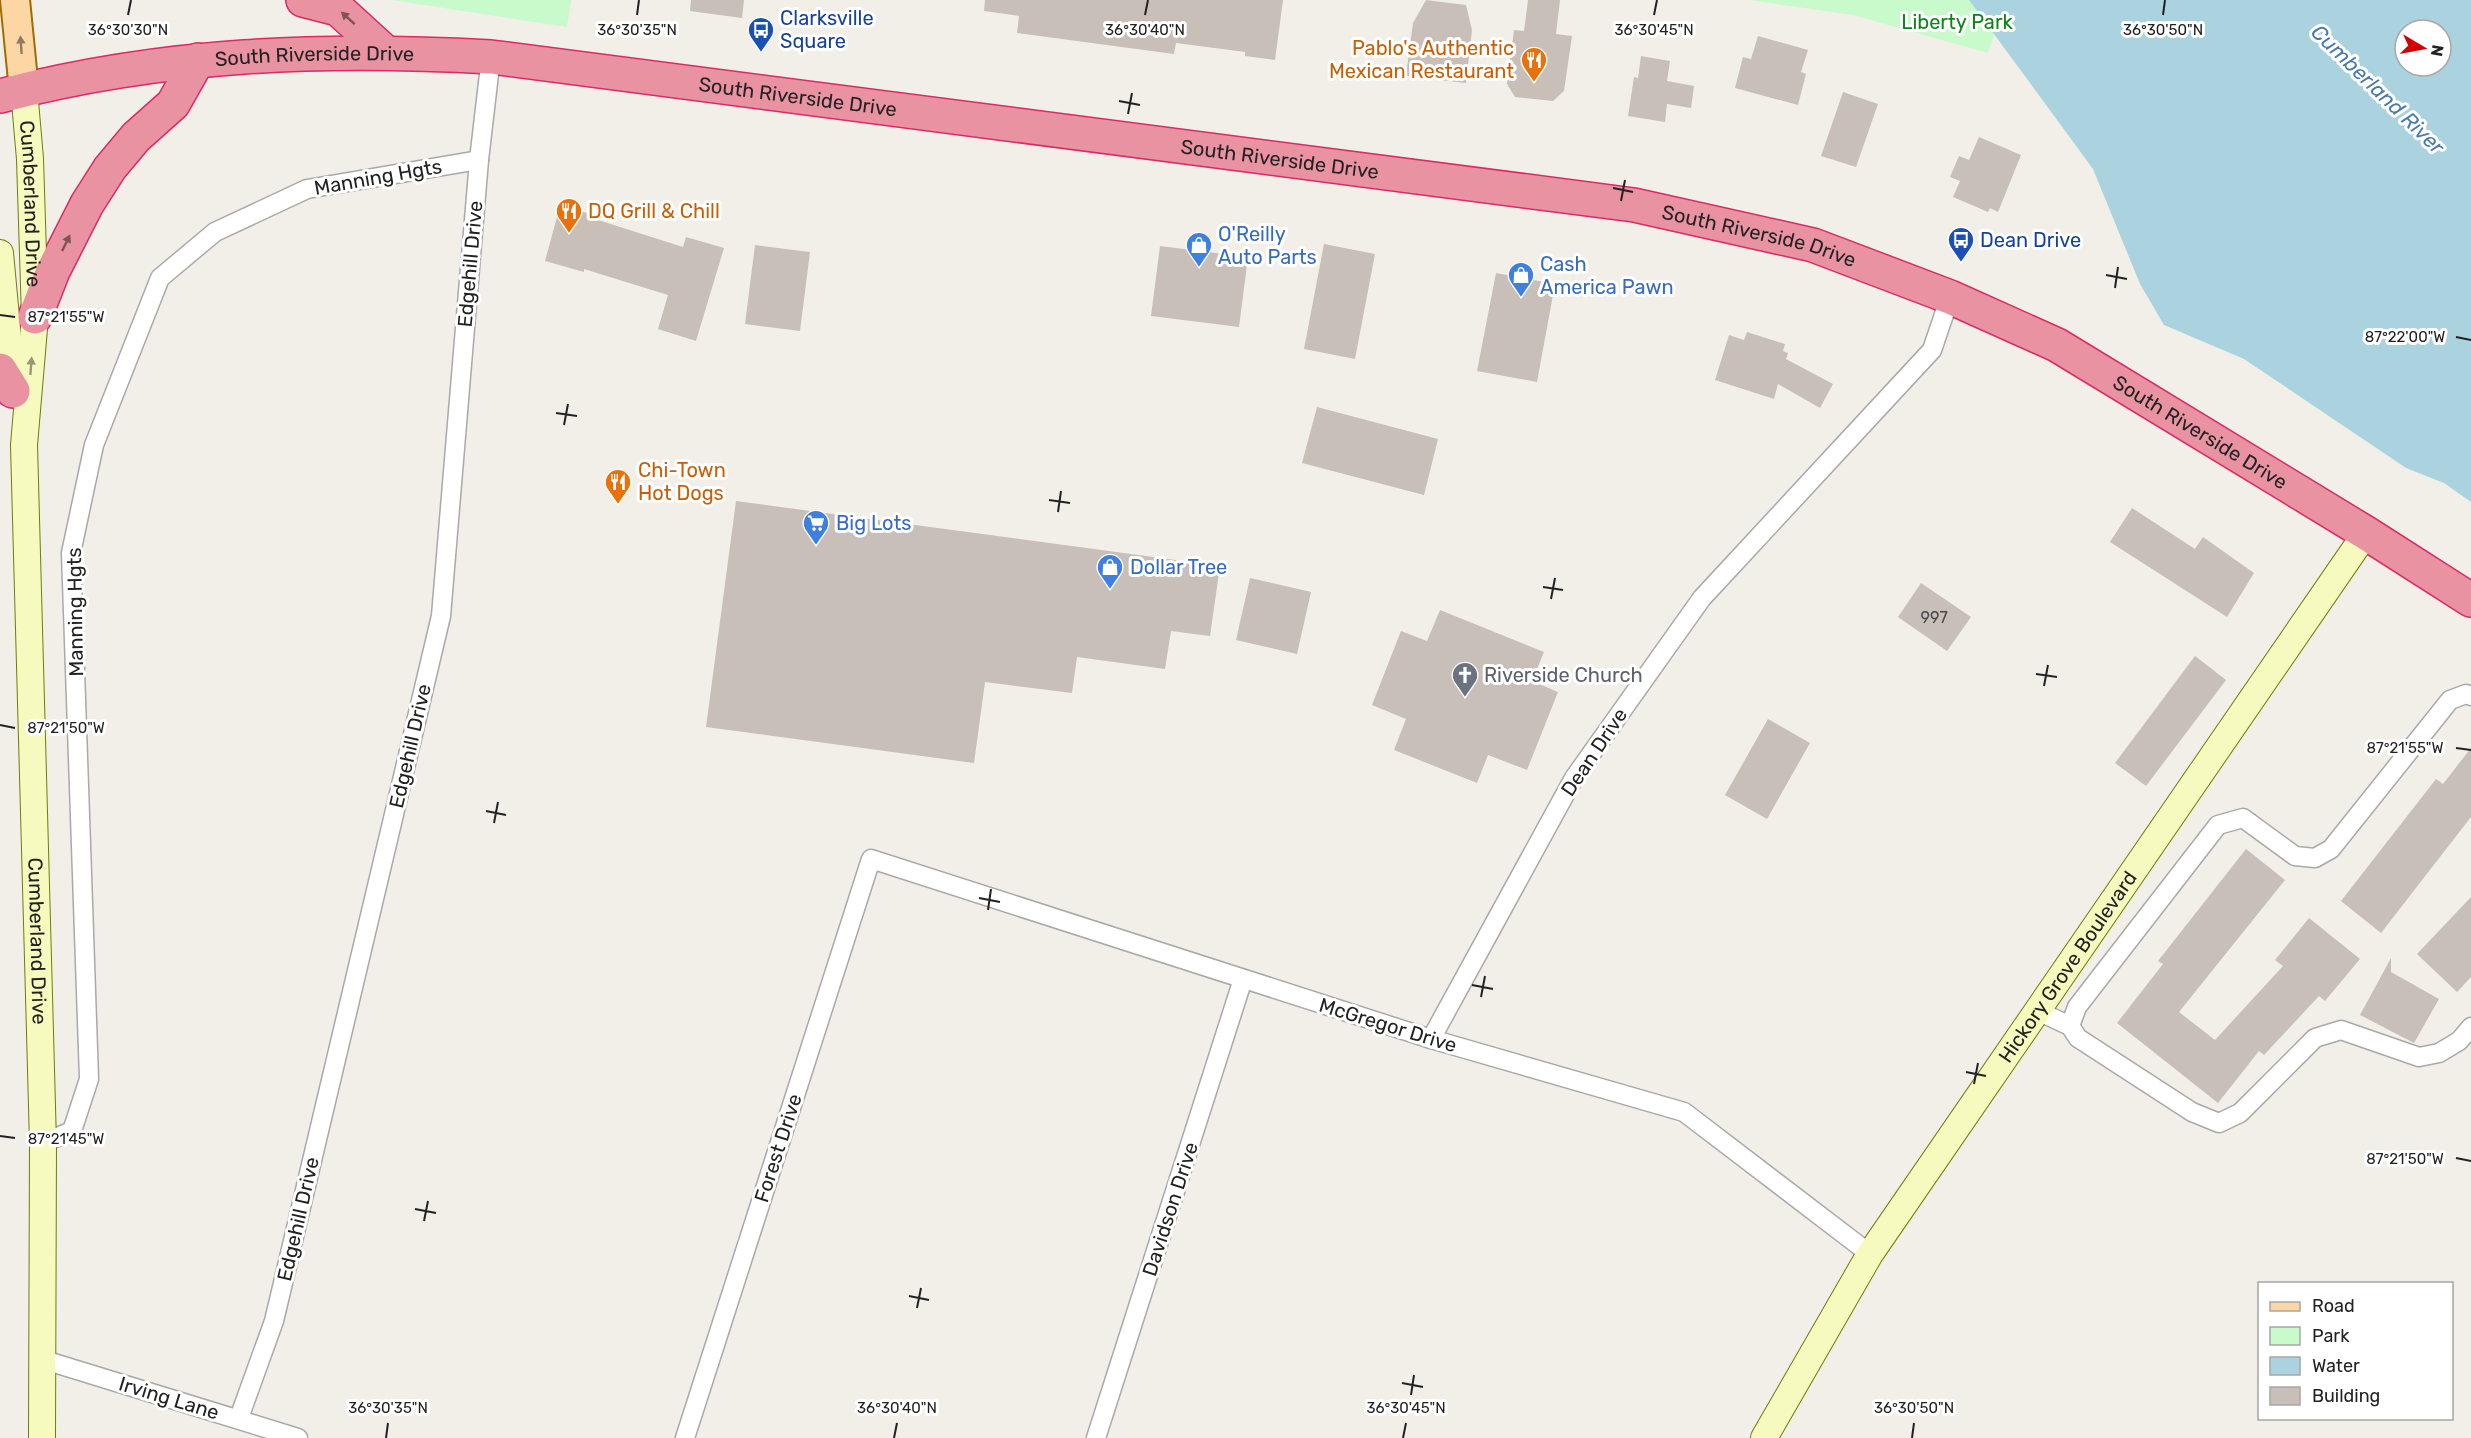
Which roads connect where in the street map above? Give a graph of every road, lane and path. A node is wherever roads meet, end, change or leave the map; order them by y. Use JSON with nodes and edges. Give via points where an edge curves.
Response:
{"nodes":[{"id":1,"x":15,"y":0,"type":"edge"},
{"id":2,"x":303,"y":0,"type":"edge"},
{"id":3,"x":384,"y":51,"type":"junction"},
{"id":4,"x":491,"y":57,"type":"junction"},
{"id":5,"x":198,"y":60,"type":"junction"},
{"id":6,"x":12,"y":93,"type":"edge"},
{"id":7,"x":479,"y":160,"type":"junction"},
{"id":8,"x":0,"y":254,"type":"edge"},
{"id":9,"x":1950,"y":297,"type":"junction"},
{"id":10,"x":35,"y":316,"type":"junction"},
{"id":11,"x":7,"y":381,"type":"edge"},
{"id":12,"x":24,"y":445,"type":"junction"},
{"id":13,"x":2366,"y":533,"type":"junction"},
{"id":14,"x":2471,"y":600,"type":"edge"},
{"id":15,"x":2471,"y":696,"type":"edge"},
{"id":16,"x":871,"y":859,"type":"joint"},
{"id":17,"x":1243,"y":979,"type":"junction"},
{"id":18,"x":2038,"y":1011,"type":"junction"},
{"id":19,"x":2070,"y":1026,"type":"junction"},
{"id":20,"x":2471,"y":1028,"type":"edge"},
{"id":21,"x":1431,"y":1039,"type":"junction"},
{"id":22,"x":43,"y":1143,"type":"junction"},
{"id":23,"x":1870,"y":1254,"type":"junction"},
{"id":24,"x":40,"y":1359,"type":"junction"},
{"id":25,"x":239,"y":1418,"type":"junction"},
{"id":26,"x":42,"y":1438,"type":"edge"},
{"id":27,"x":298,"y":1438,"type":"edge"},
{"id":28,"x":685,"y":1438,"type":"edge"},
{"id":29,"x":1096,"y":1438,"type":"edge"},
{"id":30,"x":1764,"y":1438,"type":"edge"}],
"edges":[{"from":6,"to":1,"type":"main road","name":"Cumberland Drive","one_way":true},
{"from":3,"to":2,"type":"highway","one_way":true,"via":[[338,9]]},
{"from":3,"to":4,"type":"highway","name":"South Riverside Drive"},
{"from":3,"to":5,"type":"highway","name":"South Riverside Drive"},
{"from":4,"to":7,"type":"street","name":"Edgehill Drive"},
{"from":4,"to":9,"type":"highway","name":"South Riverside Drive","via":[[1634,205],[1813,245]]},
{"from":5,"to":6,"type":"highway","name":"South Riverside Drive","via":[[130,69]]},
{"from":10,"to":5,"type":"highway","one_way":true,"via":[[87,204],[136,137],[173,104]]},
{"from":6,"to":10,"type":"main road","name":"Cumberland Drive","via":[[30,159]]},
{"from":7,"to":22,"type":"street","name":"Manning Hgts","via":[[307,189],[215,232],[160,278],[94,445],[71,553],[89,1079],[72,1131]]},
{"from":7,"to":25,"type":"street","name":"Edgehill Drive","via":[[441,616],[274,1321]]},
{"from":8,"to":11,"type":"main road","name":"Cumberland Drive"},
{"from":9,"to":13,"type":"highway","name":"South Riverside Drive","via":[[2056,345]]},
{"from":9,"to":21,"type":"street","name":"Dean Drive","via":[[1932,350],[1702,598],[1574,777]]},
{"from":12,"to":10,"type":"main road","name":"Cumberland Drive","one_way":true},
{"from":11,"to":12,"type":"main road","name":"Cumberland Drive"},
{"from":12,"to":22,"type":"main road","name":"Cumberland Drive"},
{"from":13,"to":14,"type":"highway","name":"South Riverside Drive"},
{"from":13,"to":18,"type":"main road","name":"Hickory Grove Boulevard"},
{"from":15,"to":19,"type":"street","via":[[2450,700],[2331,849],[2315,858],[2295,856],[2243,818],[2218,825],[2077,1007]]},
{"from":16,"to":17,"type":"street","name":"McGregor Drive"},
{"from":16,"to":28,"type":"street","name":"Forest Drive"},
{"from":17,"to":21,"type":"street","name":"McGregor Drive"},
{"from":17,"to":29,"type":"street","name":"Davidson Drive"},
{"from":18,"to":19,"type":"street"},
{"from":18,"to":23,"type":"main road","name":"Hickory Grove Boulevard"},
{"from":19,"to":20,"type":"street","via":[[2078,1038],[2192,1112],[2219,1123],[2240,1113],[2315,1038],[2341,1030],[2419,1057],[2439,1053]]},
{"from":21,"to":23,"type":"street","name":"McGregor Drive","via":[[1684,1112]]},
{"from":22,"to":24,"type":"main road","name":"Cumberland Drive"},
{"from":23,"to":30,"type":"main road","name":"Hickory Grove Boulevard"},
{"from":24,"to":25,"type":"street","name":"Irving Lane"},
{"from":24,"to":26,"type":"main road","name":"Cumberland Drive"},
{"from":25,"to":27,"type":"street","name":"Irving Lane"}]}
